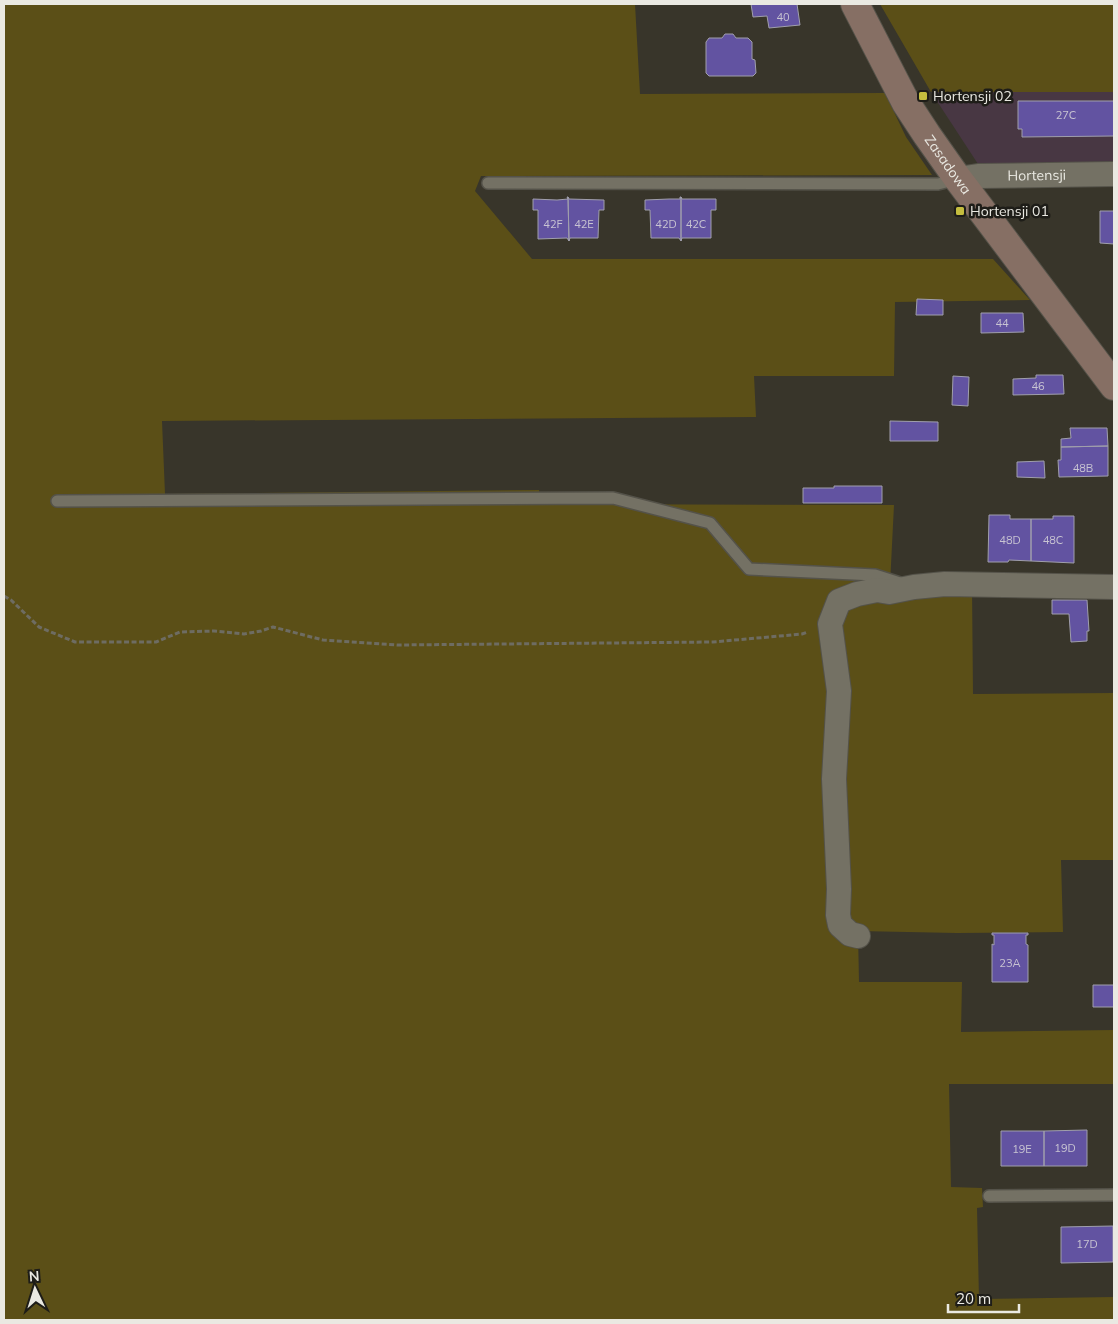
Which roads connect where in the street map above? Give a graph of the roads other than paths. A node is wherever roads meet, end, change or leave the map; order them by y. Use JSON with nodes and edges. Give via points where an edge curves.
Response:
{"nodes":[{"id":1,"x":855,"y":4,"type":"edge"},
{"id":2,"x":1114,"y":174,"type":"edge"},
{"id":3,"x":958,"y":179,"type":"junction"},
{"id":4,"x":488,"y":183,"type":"dead end"},
{"id":5,"x":1114,"y":386,"type":"edge"},
{"id":6,"x":57,"y":501,"type":"dead end"},
{"id":7,"x":914,"y":587,"type":"junction"},
{"id":8,"x":1114,"y":587,"type":"edge"},
{"id":9,"x":858,"y":936,"type":"dead end"},
{"id":10,"x":1114,"y":1195,"type":"edge"},
{"id":11,"x":989,"y":1196,"type":"dead end"}],
"edges":[{"from":1,"to":3,"type":"street","name":"Zasadowa","via":[[906,103]]},
{"from":2,"to":3,"type":"street","name":"Hortensji"},
{"from":3,"to":4,"type":"lane","via":[[938,184]]},
{"from":3,"to":5,"type":"street","name":"Zasadowa"},
{"from":6,"to":7,"type":"lane","via":[[613,498],[710,523],[749,569],[875,575]]},
{"from":7,"to":8,"type":"street","via":[[945,584]]},
{"from":7,"to":9,"type":"street","via":[[889,592],[877,590],[839,601],[830,624],[839,691],[834,779],[838,915],[840,925]]},
{"from":10,"to":11,"type":"lane"}]}
